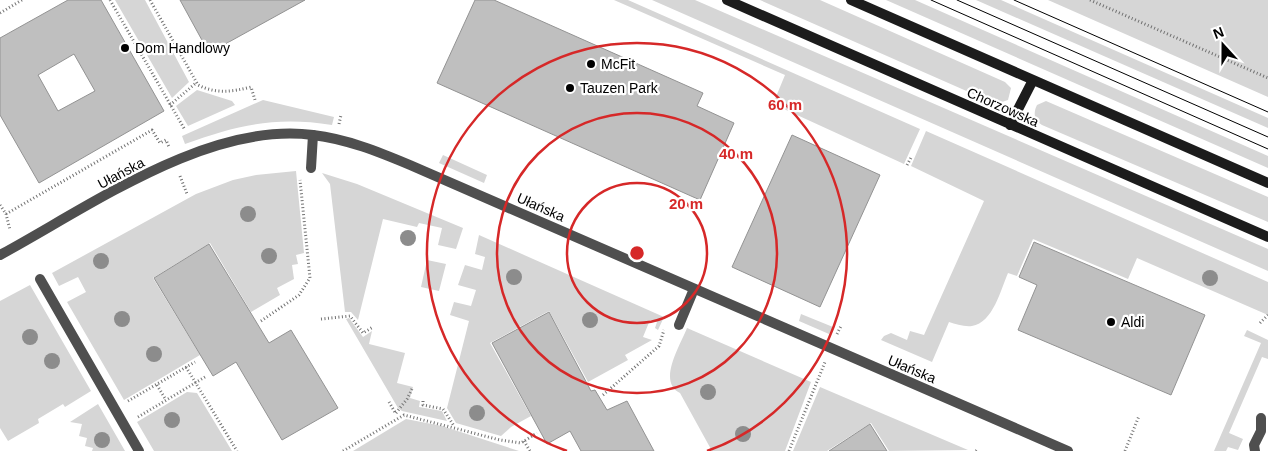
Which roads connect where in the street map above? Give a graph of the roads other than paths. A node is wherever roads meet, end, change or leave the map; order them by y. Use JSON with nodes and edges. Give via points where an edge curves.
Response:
{"nodes":[{"id":1,"x":727,"y":0,"type":"edge"},
{"id":2,"x":851,"y":0,"type":"edge"},
{"id":3,"x":1033,"y":80,"type":"junction"},
{"id":4,"x":1010,"y":125,"type":"junction"},
{"id":5,"x":313,"y":134,"type":"junction"},
{"id":6,"x":311,"y":168,"type":"dead end"},
{"id":7,"x":1268,"y":183,"type":"edge"},
{"id":8,"x":1268,"y":237,"type":"edge"},
{"id":9,"x":0,"y":255,"type":"edge"},
{"id":10,"x":40,"y":279,"type":"dead end"},
{"id":11,"x":694,"y":289,"type":"junction"},
{"id":12,"x":679,"y":325,"type":"dead end"},
{"id":13,"x":1261,"y":418,"type":"dead end"},
{"id":14,"x":139,"y":451,"type":"edge"},
{"id":15,"x":1068,"y":451,"type":"edge"},
{"id":16,"x":1254,"y":451,"type":"edge"}],
"edges":[{"from":1,"to":4,"type":"main road","name":"Chorzowska"},
{"from":2,"to":3,"type":"main road"},
{"from":3,"to":4,"type":"main road"},
{"from":3,"to":7,"type":"main road"},
{"from":4,"to":8,"type":"main road","name":"Chorzowska"},
{"from":5,"to":6,"type":"street"},
{"from":5,"to":9,"type":"street","name":"Ułańska","via":[[251,137],[189,156],[134,181]]},
{"from":5,"to":11,"type":"street","name":"Ułańska","via":[[362,146],[410,164]]},
{"from":10,"to":14,"type":"street"},
{"from":11,"to":12,"type":"street"},
{"from":11,"to":15,"type":"street","name":"Ułańska"},
{"from":13,"to":16,"type":"street","via":[[1261,431]]}]}
